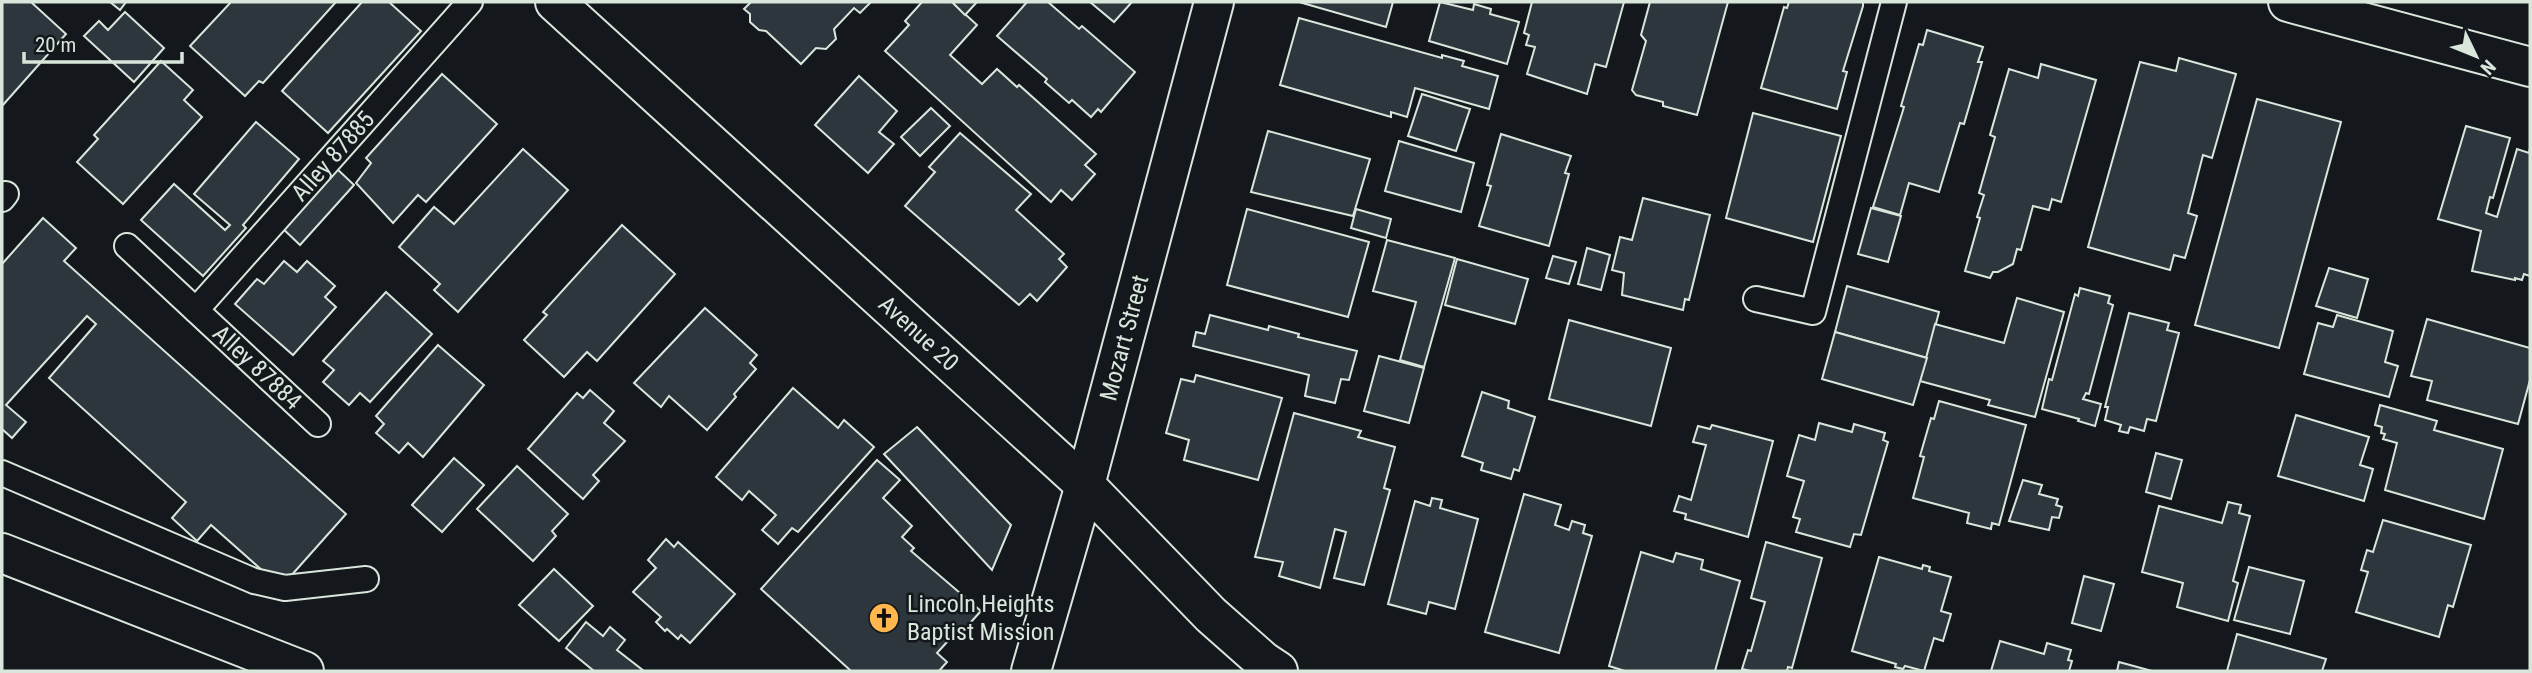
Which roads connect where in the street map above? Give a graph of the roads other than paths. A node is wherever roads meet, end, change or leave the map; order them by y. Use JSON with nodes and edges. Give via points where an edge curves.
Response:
{"nodes":[{"id":1,"x":470,"y":2,"type":"edge"},
{"id":2,"x":555,"y":2,"type":"edge"},
{"id":3,"x":1214,"y":2,"type":"edge"},
{"id":4,"x":1895,"y":2,"type":"edge"},
{"id":5,"x":2288,"y":2,"type":"edge"},
{"id":6,"x":2530,"y":67,"type":"edge"},
{"id":7,"x":127,"y":246,"type":"dead end"},
{"id":8,"x":1756,"y":299,"type":"dead end"},
{"id":9,"x":196,"y":310,"type":"junction"},
{"id":10,"x":318,"y":424,"type":"dead end"},
{"id":11,"x":2,"y":473,"type":"edge"},
{"id":12,"x":1085,"y":485,"type":"junction"},
{"id":13,"x":2,"y":553,"type":"edge"},
{"id":14,"x":366,"y":579,"type":"dead end"},
{"id":15,"x":304,"y":671,"type":"edge"},
{"id":16,"x":1031,"y":671,"type":"edge"},
{"id":17,"x":1278,"y":671,"type":"edge"}],
"edges":[{"from":1,"to":9,"type":"lane","name":"Alley 87885"},
{"from":2,"to":12,"type":"main road","name":"Avenue 20"},
{"from":3,"to":12,"type":"main road","name":"Mozart Street"},
{"from":4,"to":8,"type":"lane","via":[[1813,312]]},
{"from":5,"to":6,"type":"main road"},
{"from":7,"to":9,"type":"lane","name":"Alley 87884"},
{"from":9,"to":10,"type":"lane","name":"Alley 87884"},
{"from":11,"to":14,"type":"lane","via":[[254,581],[285,588]]},
{"from":12,"to":16,"type":"main road","name":"Mozart Street"},
{"from":12,"to":17,"type":"main road","name":"Avenue 20","via":[[1211,615]]},
{"from":13,"to":15,"type":"main road"}]}
